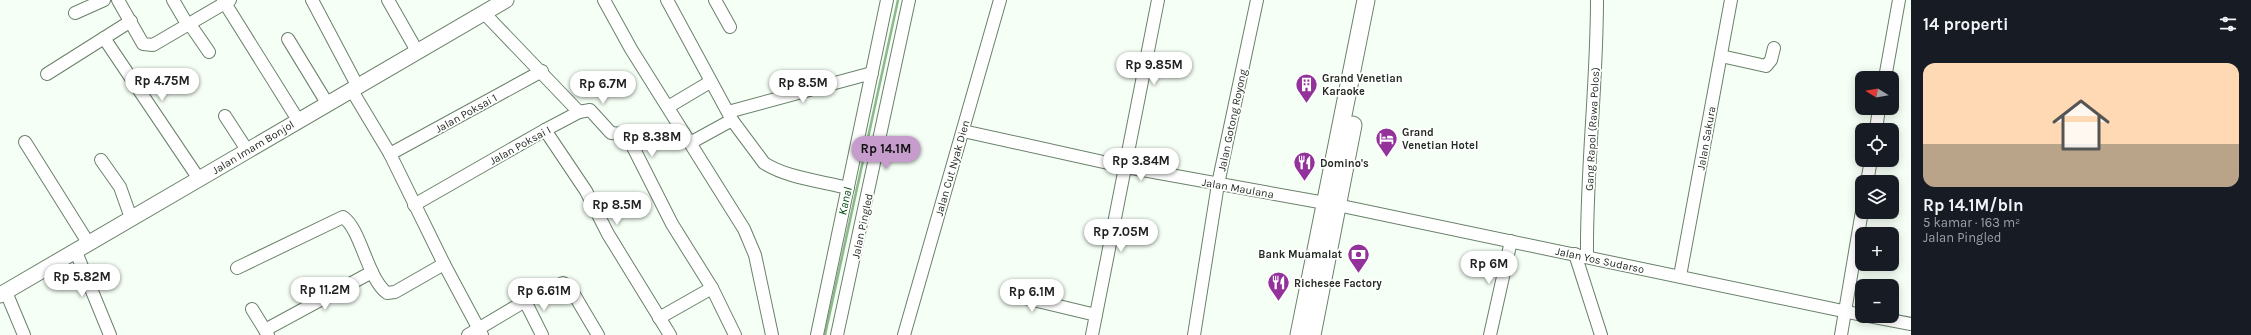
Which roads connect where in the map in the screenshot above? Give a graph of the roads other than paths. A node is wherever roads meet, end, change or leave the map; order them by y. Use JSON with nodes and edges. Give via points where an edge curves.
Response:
{"nodes":[{"id":1,"x":104,"y":0,"type":"edge"},
{"id":2,"x":118,"y":0,"type":"edge"},
{"id":3,"x":173,"y":0,"type":"edge"},
{"id":4,"x":312,"y":0,"type":"edge"},
{"id":5,"x":388,"y":0,"type":"edge"},
{"id":6,"x":506,"y":0,"type":"edge"},
{"id":7,"x":604,"y":0,"type":"edge"},
{"id":8,"x":667,"y":0,"type":"edge"},
{"id":9,"x":715,"y":0,"type":"edge"},
{"id":10,"x":887,"y":0,"type":"edge"},
{"id":11,"x":909,"y":0,"type":"edge"},
{"id":12,"x":1000,"y":0,"type":"edge"},
{"id":13,"x":1158,"y":0,"type":"edge"},
{"id":14,"x":1257,"y":0,"type":"edge"},
{"id":15,"x":1366,"y":0,"type":"edge"},
{"id":16,"x":1378,"y":0,"type":"edge"},
{"id":17,"x":1597,"y":0,"type":"edge"},
{"id":18,"x":1731,"y":0,"type":"edge"},
{"id":19,"x":1899,"y":0,"type":"edge"},
{"id":20,"x":226,"y":1,"type":"edge"},
{"id":21,"x":487,"y":7,"type":"edge"},
{"id":22,"x":76,"y":13,"type":"dead end"},
{"id":23,"x":130,"y":21,"type":"junction"},
{"id":24,"x":188,"y":24,"type":"junction"},
{"id":25,"x":730,"y":27,"type":"dead end"},
{"id":26,"x":104,"y":38,"type":"junction"},
{"id":27,"x":288,"y":39,"type":"dead end"},
{"id":28,"x":1774,"y":48,"type":"dead end"},
{"id":29,"x":417,"y":51,"type":"junction"},
{"id":30,"x":209,"y":52,"type":"dead end"},
{"id":31,"x":1721,"y":56,"type":"junction"},
{"id":32,"x":542,"y":71,"type":"junction"},
{"id":33,"x":1358,"y":71,"type":"junction"},
{"id":34,"x":1886,"y":71,"type":"edge"},
{"id":35,"x":872,"y":73,"type":"junction"},
{"id":36,"x":47,"y":74,"type":"dead end"},
{"id":37,"x":710,"y":82,"type":"junction"},
{"id":38,"x":354,"y":87,"type":"junction"},
{"id":39,"x":326,"y":103,"type":"junction"},
{"id":40,"x":668,"y":107,"type":"junction"},
{"id":41,"x":579,"y":112,"type":"junction"},
{"id":42,"x":225,"y":116,"type":"dead end"},
{"id":43,"x":730,"y":116,"type":"junction"},
{"id":44,"x":298,"y":120,"type":"junction"},
{"id":45,"x":545,"y":130,"type":"junction"},
{"id":46,"x":963,"y":131,"type":"junction"},
{"id":47,"x":26,"y":142,"type":"dead end"},
{"id":48,"x":690,"y":143,"type":"junction"},
{"id":49,"x":247,"y":150,"type":"junction"},
{"id":50,"x":390,"y":154,"type":"junction"},
{"id":51,"x":101,"y":160,"type":"dead end"},
{"id":52,"x":1126,"y":167,"type":"junction"},
{"id":53,"x":199,"y":179,"type":"junction"},
{"id":54,"x":1218,"y":184,"type":"junction"},
{"id":55,"x":848,"y":188,"type":"junction"},
{"id":56,"x":1331,"y":204,"type":"junction"},
{"id":57,"x":414,"y":205,"type":"junction"},
{"id":58,"x":131,"y":218,"type":"junction"},
{"id":59,"x":1861,"y":219,"type":"edge"},
{"id":60,"x":1511,"y":241,"type":"junction"},
{"id":61,"x":89,"y":244,"type":"junction"},
{"id":62,"x":76,"y":252,"type":"junction"},
{"id":63,"x":1575,"y":254,"type":"junction"},
{"id":64,"x":1587,"y":257,"type":"junction"},
{"id":65,"x":444,"y":264,"type":"junction"},
{"id":66,"x":237,"y":268,"type":"dead end"},
{"id":67,"x":372,"y":272,"type":"junction"},
{"id":68,"x":1680,"y":276,"type":"junction"},
{"id":69,"x":712,"y":288,"type":"junction"},
{"id":70,"x":3,"y":293,"type":"edge"},
{"id":71,"x":1017,"y":296,"type":"dead end"},
{"id":72,"x":525,"y":300,"type":"junction"},
{"id":73,"x":252,"y":309,"type":"dead end"},
{"id":74,"x":1845,"y":311,"type":"junction"},
{"id":75,"x":1855,"y":313,"type":"edge"},
{"id":76,"x":1096,"y":315,"type":"junction"},
{"id":77,"x":659,"y":318,"type":"junction"},
{"id":78,"x":1899,"y":322,"type":"edge"},
{"id":79,"x":1911,"y":324,"type":"edge"},
{"id":80,"x":267,"y":332,"type":"edge"},
{"id":81,"x":481,"y":332,"type":"edge"},
{"id":82,"x":24,"y":335,"type":"edge"},
{"id":83,"x":110,"y":335,"type":"edge"},
{"id":84,"x":468,"y":335,"type":"edge"},
{"id":85,"x":542,"y":335,"type":"edge"},
{"id":86,"x":598,"y":335,"type":"edge"},
{"id":87,"x":670,"y":335,"type":"edge"},
{"id":88,"x":735,"y":335,"type":"edge"},
{"id":89,"x":772,"y":335,"type":"edge"},
{"id":90,"x":817,"y":335,"type":"edge"},
{"id":91,"x":837,"y":335,"type":"edge"},
{"id":92,"x":904,"y":335,"type":"edge"},
{"id":93,"x":1092,"y":335,"type":"edge"},
{"id":94,"x":1194,"y":335,"type":"edge"},
{"id":95,"x":1299,"y":335,"type":"edge"},
{"id":96,"x":1312,"y":335,"type":"edge"},
{"id":97,"x":1490,"y":335,"type":"edge"},
{"id":98,"x":1601,"y":335,"type":"edge"},
{"id":99,"x":1841,"y":335,"type":"edge"}],
"edges":[{"from":1,"to":22,"type":"street"},
{"from":2,"to":23,"type":"street"},
{"from":3,"to":24,"type":"street"},
{"from":4,"to":38,"type":"street"},
{"from":5,"to":29,"type":"street"},
{"from":6,"to":21,"type":"main road","name":"Jalan Imam Bonjol"},
{"from":7,"to":40,"type":"street"},
{"from":8,"to":37,"type":"street"},
{"from":9,"to":25,"type":"street"},
{"from":10,"to":35,"type":"street"},
{"from":11,"to":91,"type":"street","name":"Jalan Pingled"},
{"from":12,"to":46,"type":"street","name":"Jalan Cut Nyak Dien"},
{"from":13,"to":52,"type":"street"},
{"from":14,"to":54,"type":"street","name":"Jalan Gotong Royong"},
{"from":15,"to":33,"type":"highway"},
{"from":16,"to":33,"type":"highway"},
{"from":17,"to":64,"type":"street","name":"Gang Rapol (Rawa Polos)"},
{"from":18,"to":31,"type":"street","name":"Jalan Sakura"},
{"from":19,"to":34,"type":"street"},
{"from":20,"to":24,"type":"street"},
{"from":20,"to":44,"type":"street"},
{"from":21,"to":29,"type":"main road","name":"Jalan Imam Bonjol"},
{"from":21,"to":32,"type":"street"},
{"from":23,"to":24,"type":"street","via":[[143,44],[148,46]]},
{"from":23,"to":26,"type":"street"},
{"from":24,"to":30,"type":"street"},
{"from":26,"to":36,"type":"street"},
{"from":26,"to":53,"type":"street"},
{"from":27,"to":39,"type":"street"},
{"from":28,"to":31,"type":"street","via":[[1771,60],[1766,66]]},
{"from":29,"to":38,"type":"main road","name":"Jalan Imam Bonjol"},
{"from":31,"to":68,"type":"street","name":"Jalan Sakura"},
{"from":32,"to":41,"type":"street"},
{"from":32,"to":50,"type":"street","name":"Jalan Poksai 1"},
{"from":33,"to":56,"type":"highway"},
{"from":35,"to":43,"type":"street"},
{"from":35,"to":55,"type":"street"},
{"from":37,"to":40,"type":"street"},
{"from":37,"to":43,"type":"street"},
{"from":38,"to":39,"type":"main road","name":"Jalan Imam Bonjol"},
{"from":38,"to":50,"type":"street"},
{"from":39,"to":44,"type":"main road","name":"Jalan Imam Bonjol"},
{"from":40,"to":48,"type":"street"},
{"from":41,"to":45,"type":"street","name":"Jalan Poksai I"},
{"from":41,"to":69,"type":"street","via":[[590,110],[611,133],[623,134],[628,138],[672,224]]},
{"from":42,"to":49,"type":"street"},
{"from":43,"to":48,"type":"street"},
{"from":43,"to":55,"type":"street","via":[[764,163],[770,167]]},
{"from":44,"to":49,"type":"main road","name":"Jalan Imam Bonjol"},
{"from":45,"to":57,"type":"street","name":"Jalan Poksai I"},
{"from":45,"to":77,"type":"street","via":[[586,191],[608,234]]},
{"from":46,"to":52,"type":"street","name":"Jalan Maulana"},
{"from":46,"to":92,"type":"street","name":"Jalan Cut Nyak Dien"},
{"from":47,"to":61,"type":"street"},
{"from":48,"to":89,"type":"street","via":[[752,246],[767,302]]},
{"from":49,"to":53,"type":"main road","name":"Jalan Imam Bonjol"},
{"from":50,"to":57,"type":"street"},
{"from":51,"to":58,"type":"street","via":[[120,187]]},
{"from":52,"to":54,"type":"street","name":"Jalan Maulana"},
{"from":52,"to":76,"type":"street"},
{"from":53,"to":58,"type":"main road","name":"Jalan Imam Bonjol"},
{"from":54,"to":56,"type":"street","name":"Jalan Maulana"},
{"from":54,"to":94,"type":"street","name":"Jalan Gotong Royong"},
{"from":55,"to":90,"type":"street"},
{"from":56,"to":60,"type":"street","name":"Jalan Yos Sudarso"},
{"from":56,"to":95,"type":"highway"},
{"from":56,"to":96,"type":"highway"},
{"from":57,"to":65,"type":"street"},
{"from":58,"to":61,"type":"main road","name":"Jalan Imam Bonjol"},
{"from":59,"to":74,"type":"street"},
{"from":60,"to":63,"type":"street","name":"Jalan Yos Sudarso"},
{"from":60,"to":97,"type":"street"},
{"from":61,"to":62,"type":"main road","name":"Jalan Imam Bonjol"},
{"from":62,"to":70,"type":"main road","name":"Jalan Imam Bonjol"},
{"from":62,"to":83,"type":"street"},
{"from":63,"to":64,"type":"street","name":"Jalan Yos Sudarso"},
{"from":63,"to":98,"type":"street"},
{"from":64,"to":68,"type":"street","name":"Jalan Yos Sudarso"},
{"from":65,"to":67,"type":"street","via":[[390,293],[383,290]]},
{"from":65,"to":81,"type":"street"},
{"from":66,"to":67,"type":"street","via":[[343,217],[359,242]]},
{"from":67,"to":80,"type":"street"},
{"from":68,"to":74,"type":"street","name":"Jalan Yos Sudarso"},
{"from":69,"to":77,"type":"street"},
{"from":69,"to":88,"type":"street"},
{"from":70,"to":82,"type":"street"},
{"from":71,"to":76,"type":"street"},
{"from":72,"to":81,"type":"street"},
{"from":72,"to":85,"type":"street"},
{"from":72,"to":86,"type":"street","via":[[566,283]]},
{"from":73,"to":80,"type":"street"},
{"from":74,"to":75,"type":"street","name":"Jalan Yos Sudarso"},
{"from":74,"to":99,"type":"street"},
{"from":76,"to":93,"type":"street"},
{"from":77,"to":87,"type":"street"},
{"from":78,"to":79,"type":"street"},
{"from":81,"to":84,"type":"street"}]}
